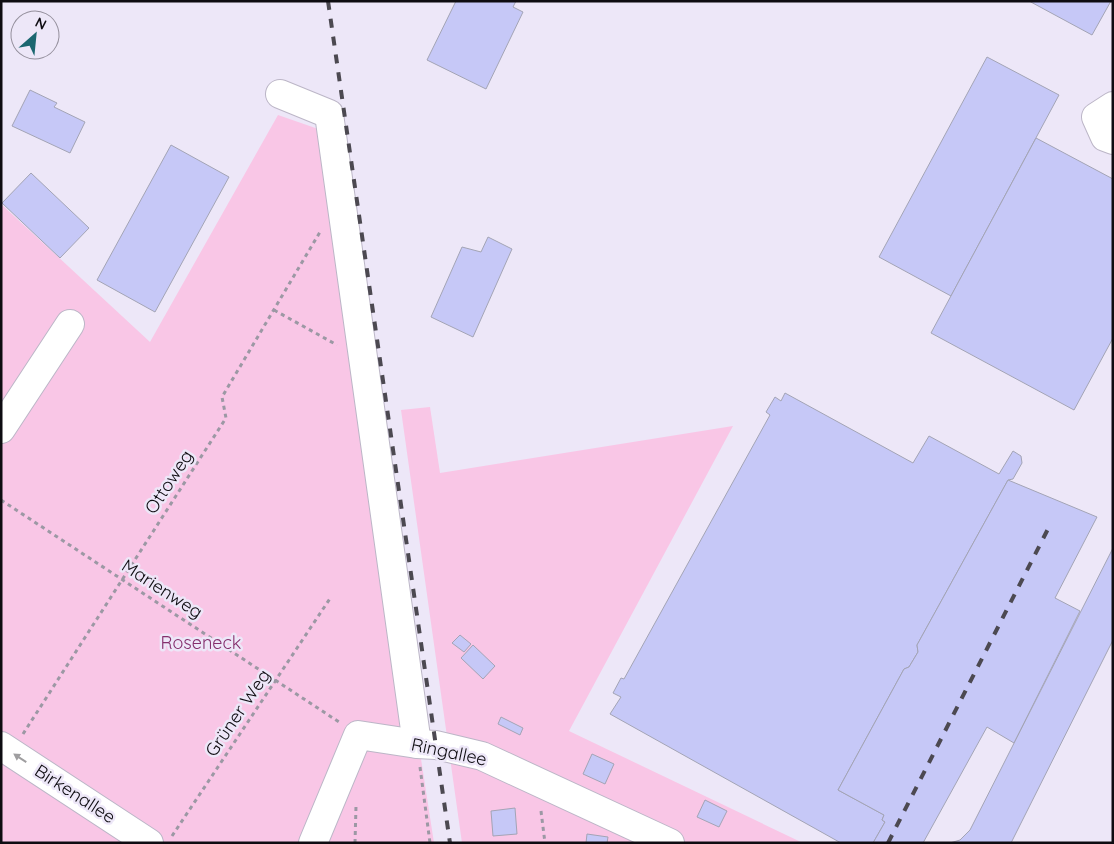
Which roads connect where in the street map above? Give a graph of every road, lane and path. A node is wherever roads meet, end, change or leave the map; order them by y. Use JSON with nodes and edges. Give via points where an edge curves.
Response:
{"nodes":[{"id":1,"x":280,"y":94,"type":"dead end"},
{"id":2,"x":1113,"y":106,"type":"edge"},
{"id":3,"x":1113,"y":140,"type":"edge"},
{"id":4,"x":342,"y":208,"type":"junction"},
{"id":5,"x":274,"y":310,"type":"junction"},
{"id":6,"x":70,"y":324,"type":"dead end"},
{"id":7,"x":362,"y":354,"type":"junction"},
{"id":8,"x":1,"y":429,"type":"edge"},
{"id":9,"x":1,"y":500,"type":"edge"},
{"id":10,"x":122,"y":580,"type":"junction"},
{"id":11,"x":330,"y":597,"type":"dead end"},
{"id":12,"x":277,"y":680,"type":"junction"},
{"id":13,"x":358,"y":735,"type":"junction"},
{"id":14,"x":417,"y":744,"type":"junction"},
{"id":15,"x":6,"y":749,"type":"edge"},
{"id":16,"x":149,"y":843,"type":"edge"},
{"id":17,"x":168,"y":843,"type":"edge"},
{"id":18,"x":313,"y":843,"type":"edge"},
{"id":19,"x":430,"y":843,"type":"edge"},
{"id":20,"x":670,"y":843,"type":"edge"}],
"edges":[{"from":1,"to":4,"type":"lane","via":[[329,114]]},
{"from":2,"to":3,"type":"lane","via":[[1096,117],[1105,137]]},
{"from":4,"to":5,"type":"path","name":"Ottoweg","via":[[331,213]]},
{"from":4,"to":7,"type":"lane"},
{"from":5,"to":7,"type":"path","via":[[349,351]]},
{"from":5,"to":10,"type":"path","name":"Ottoweg","via":[[222,397],[226,418]]},
{"from":6,"to":8,"type":"lane"},
{"from":7,"to":14,"type":"lane"},
{"from":9,"to":10,"type":"path","name":"Marienweg"},
{"from":10,"to":12,"type":"path","name":"Marienweg"},
{"from":10,"to":15,"type":"path","name":"Ottoweg"},
{"from":11,"to":12,"type":"path","name":"Grüner Weg"},
{"from":12,"to":13,"type":"path","name":"Marienweg"},
{"from":12,"to":17,"type":"path","name":"Grüner Weg"},
{"from":13,"to":14,"type":"lane","name":"Ringallee"},
{"from":13,"to":18,"type":"lane"},
{"from":14,"to":19,"type":"path"},
{"from":14,"to":20,"type":"lane","name":"Ringallee","via":[[482,756]]},
{"from":16,"to":15,"type":"lane","name":"Birkenallee","one_way":true}]}
